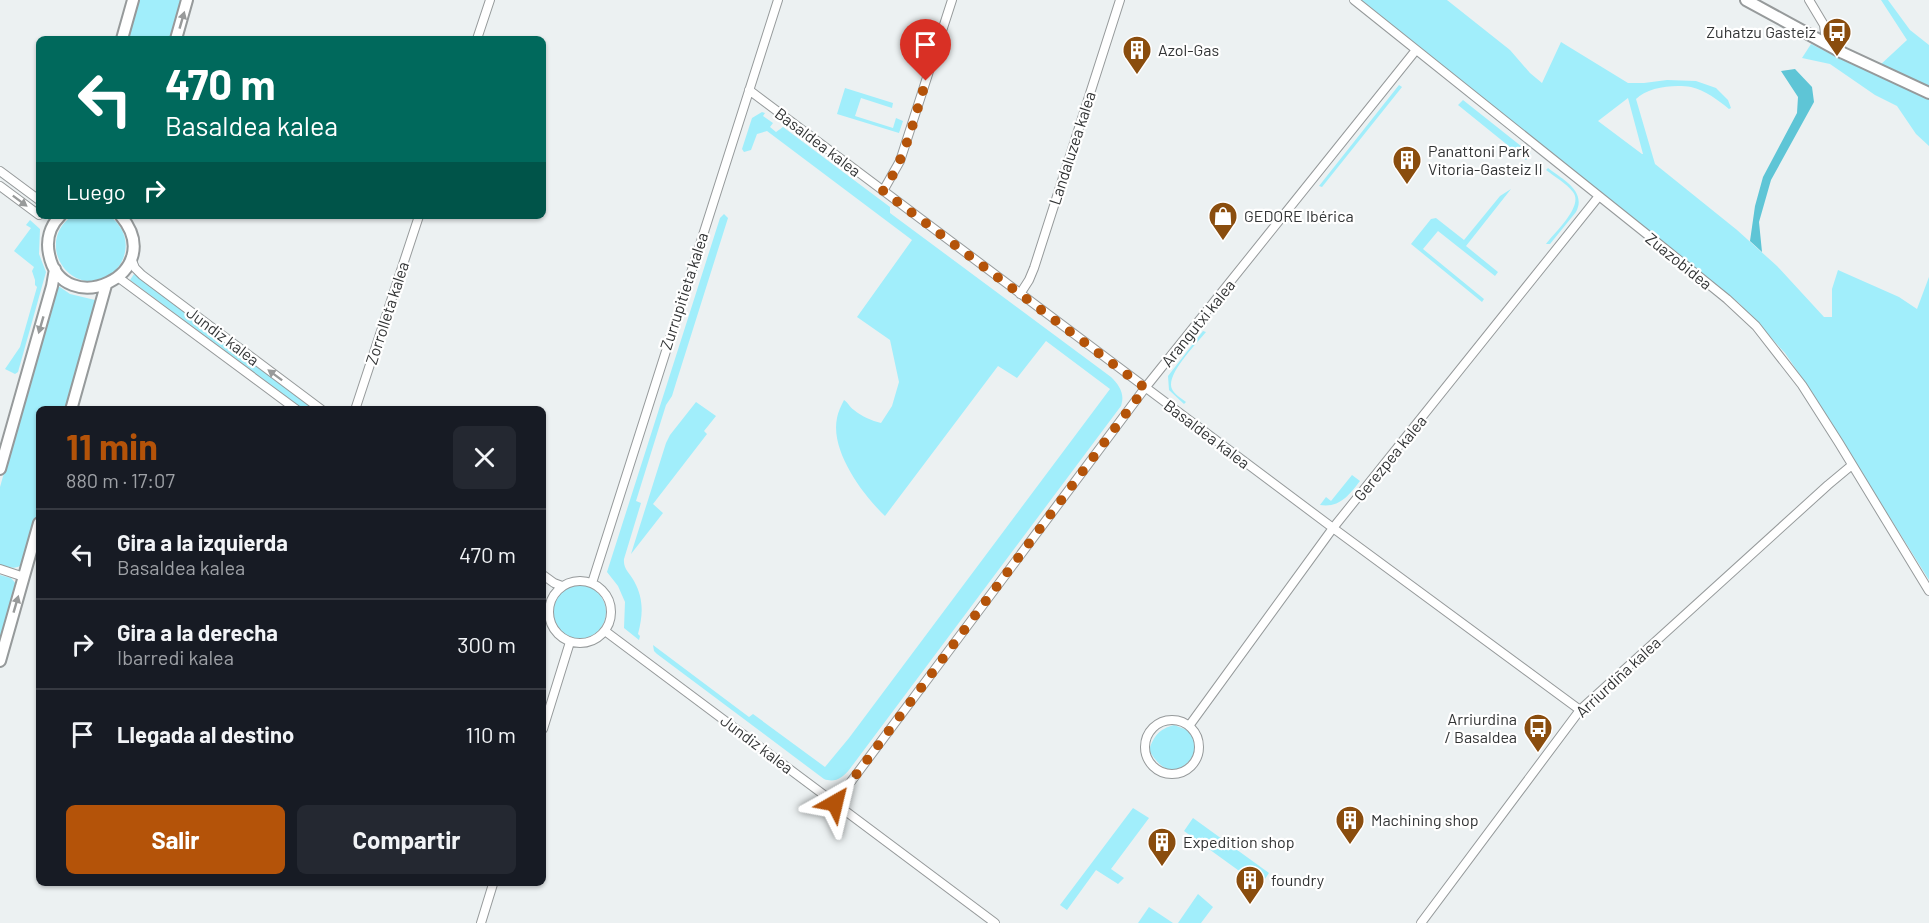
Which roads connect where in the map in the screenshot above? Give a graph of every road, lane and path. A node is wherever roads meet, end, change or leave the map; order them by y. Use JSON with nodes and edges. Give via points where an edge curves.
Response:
{"nodes":[{"id":1,"x":133,"y":0,"type":"edge"},
{"id":2,"x":187,"y":0,"type":"edge"},
{"id":3,"x":490,"y":0,"type":"edge"},
{"id":4,"x":778,"y":0,"type":"edge"},
{"id":5,"x":952,"y":0,"type":"edge"},
{"id":6,"x":1120,"y":0,"type":"edge"},
{"id":7,"x":1354,"y":0,"type":"edge"},
{"id":8,"x":1746,"y":0,"type":"edge"},
{"id":9,"x":1809,"y":0,"type":"edge"},
{"id":10,"x":123,"y":36,"type":"edge"},
{"id":11,"x":177,"y":36,"type":"edge"},
{"id":12,"x":478,"y":36,"type":"edge"},
{"id":13,"x":1826,"y":42,"type":"junction"},
{"id":14,"x":1416,"y":50,"type":"junction"},
{"id":15,"x":749,"y":90,"type":"junction"},
{"id":16,"x":1929,"y":93,"type":"edge"},
{"id":17,"x":0,"y":171,"type":"edge"},
{"id":18,"x":0,"y":186,"type":"edge"},
{"id":19,"x":883,"y":191,"type":"junction"},
{"id":20,"x":1599,"y":196,"type":"junction"},
{"id":21,"x":36,"y":198,"type":"edge"},
{"id":22,"x":36,"y":214,"type":"edge"},
{"id":23,"x":43,"y":219,"type":"edge"},
{"id":24,"x":58,"y":219,"type":"edge"},
{"id":25,"x":125,"y":219,"type":"edge"},
{"id":26,"x":418,"y":219,"type":"edge"},
{"id":27,"x":52,"y":227,"type":"junction"},
{"id":28,"x":131,"y":258,"type":"junction"},
{"id":29,"x":55,"y":269,"type":"junction"},
{"id":30,"x":119,"y":278,"type":"junction"},
{"id":31,"x":106,"y":285,"type":"junction"},
{"id":32,"x":1020,"y":294,"type":"junction"},
{"id":33,"x":1145,"y":388,"type":"junction"},
{"id":34,"x":72,"y":406,"type":"edge"},
{"id":35,"x":292,"y":406,"type":"edge"},
{"id":36,"x":317,"y":406,"type":"edge"},
{"id":37,"x":356,"y":406,"type":"edge"},
{"id":38,"x":1852,"y":465,"type":"junction"},
{"id":39,"x":0,"y":469,"type":"edge"},
{"id":40,"x":1333,"y":528,"type":"junction"},
{"id":41,"x":36,"y":534,"type":"edge"},
{"id":42,"x":0,"y":569,"type":"edge"},
{"id":43,"x":24,"y":577,"type":"junction"},
{"id":44,"x":546,"y":578,"type":"edge"},
{"id":45,"x":592,"y":583,"type":"junction"},
{"id":46,"x":562,"y":586,"type":"junction"},
{"id":47,"x":1929,"y":591,"type":"edge"},
{"id":48,"x":605,"y":631,"type":"junction"},
{"id":49,"x":570,"y":642,"type":"junction"},
{"id":50,"x":0,"y":661,"type":"edge"},
{"id":51,"x":1580,"y":710,"type":"junction"},
{"id":52,"x":546,"y":719,"type":"edge"},
{"id":53,"x":1189,"y":726,"type":"junction"},
{"id":54,"x":835,"y":803,"type":"junction"},
{"id":55,"x":492,"y":886,"type":"edge"},
{"id":56,"x":481,"y":923,"type":"edge"},
{"id":57,"x":995,"y":923,"type":"edge"},
{"id":58,"x":1421,"y":923,"type":"edge"}],
"edges":[{"from":1,"to":10,"type":"street"},
{"from":11,"to":2,"type":"street","one_way":true},
{"from":3,"to":12,"type":"street"},
{"from":4,"to":15,"type":"street","name":"Zurrupitieta kalea"},
{"from":5,"to":19,"type":"street","via":[[900,161]]},
{"from":6,"to":32,"type":"street","name":"Landaluzea kalea","via":[[1034,268]]},
{"from":7,"to":14,"type":"street","name":"Zuazobidea"},
{"from":8,"to":13,"type":"street"},
{"from":9,"to":13,"type":"street","via":[[1824,25]]},
{"from":13,"to":16,"type":"street"},
{"from":14,"to":20,"type":"street","name":"Zuazobidea"},
{"from":14,"to":33,"type":"street","name":"Arangutxi kalea"},
{"from":15,"to":19,"type":"street","name":"Basaldea kalea"},
{"from":15,"to":45,"type":"street","name":"Zurrupitieta kalea"},
{"from":17,"to":21,"type":"street"},
{"from":18,"to":22,"type":"street","one_way":true},
{"from":19,"to":32,"type":"street","name":"Basaldea kalea"},
{"from":20,"to":38,"type":"street","name":"Zuazobidea","via":[[1756,327],[1802,385]]},
{"from":20,"to":40,"type":"street","name":"Gerezpea kalea"},
{"from":23,"to":27,"type":"street"},
{"from":24,"to":27,"type":"street"},
{"from":25,"to":28,"type":"street","via":[[132,234]]},
{"from":26,"to":37,"type":"street","name":"Zorrolleta kalea"},
{"from":27,"to":29,"type":"street","via":[[48,244]]},
{"from":28,"to":30,"type":"street"},
{"from":36,"to":28,"type":"street","name":"Jundiz kalea","one_way":true,"via":[[142,275]]},
{"from":29,"to":31,"type":"street","via":[[77,286]]},
{"from":29,"to":39,"type":"street","one_way":true},
{"from":30,"to":31,"type":"street"},
{"from":30,"to":35,"type":"street","name":"Jundiz kalea"},
{"from":31,"to":34,"type":"street"},
{"from":32,"to":33,"type":"street","name":"Basaldea kalea"},
{"from":33,"to":40,"type":"street","name":"Basaldea kalea"},
{"from":33,"to":54,"type":"street","name":"Arangutxi kalea"},
{"from":38,"to":47,"type":"street","name":"Zuazobidea"},
{"from":38,"to":51,"type":"street","name":"Arriurdiña kalea"},
{"from":40,"to":51,"type":"street","name":"Basaldea kalea"},
{"from":40,"to":53,"type":"street","name":"Gerezpea kalea"},
{"from":41,"to":43,"type":"street"},
{"from":42,"to":43,"type":"street"},
{"from":50,"to":43,"type":"street","one_way":true},
{"from":44,"to":46,"type":"street"},
{"from":45,"to":46,"type":"street","via":[[576,581]]},
{"from":45,"to":48,"type":"street","via":[[610,603],[611,618]]},
{"from":46,"to":49,"type":"street","via":[[548,598],[549,615],[553,629]]},
{"from":48,"to":49,"type":"street","via":[[586,643]]},
{"from":48,"to":54,"type":"street","name":"Jundiz kalea"},
{"from":49,"to":52,"type":"street"},
{"from":51,"to":58,"type":"street","name":"Arriurdiña kalea"},
{"from":53,"to":53,"type":"street","via":[[1170,720],[1152,729],[1145,747],[1147,757],[1160,772],[1180,773],[1196,761],[1199,742]]},
{"from":54,"to":57,"type":"street","name":"Jundiz kalea"},
{"from":55,"to":56,"type":"street"}]}
